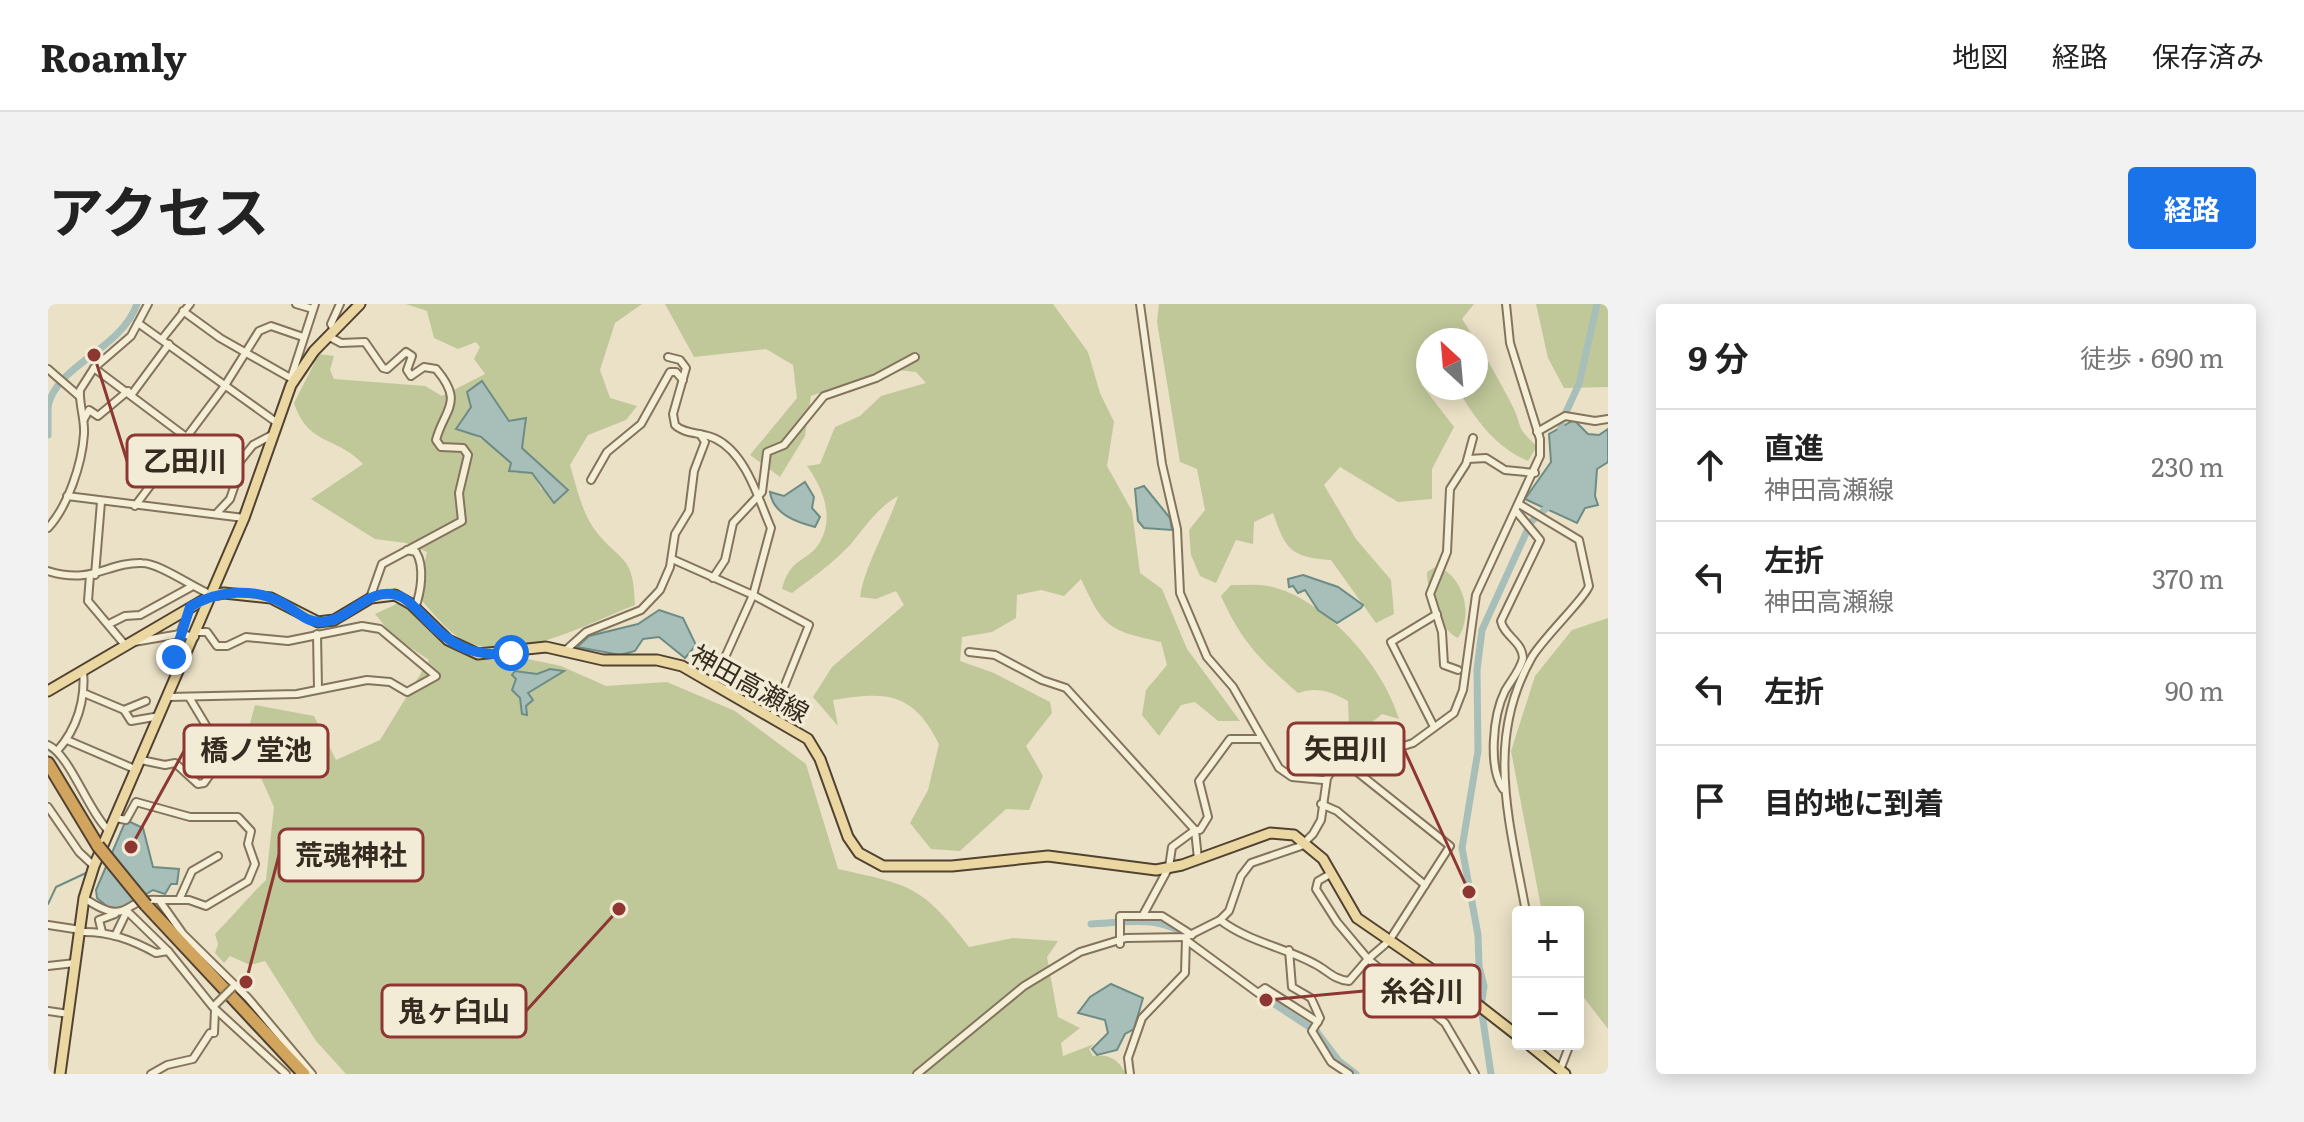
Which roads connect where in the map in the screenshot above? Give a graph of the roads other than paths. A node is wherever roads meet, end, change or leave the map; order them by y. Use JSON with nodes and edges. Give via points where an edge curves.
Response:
{"nodes":[{"id":1,"x":148,"y":304,"type":"edge"},
{"id":2,"x":190,"y":304,"type":"edge"},
{"id":3,"x":296,"y":304,"type":"edge"},
{"id":4,"x":340,"y":304,"type":"edge"},
{"id":5,"x":360,"y":304,"type":"edge"},
{"id":6,"x":1140,"y":304,"type":"edge"},
{"id":7,"x":1506,"y":304,"type":"edge"},
{"id":8,"x":314,"y":306,"type":"edge"},
{"id":9,"x":183,"y":311,"type":"junction"},
{"id":10,"x":138,"y":323,"type":"junction"},
{"id":11,"x":331,"y":333,"type":"junction"},
{"id":12,"x":303,"y":337,"type":"junction"},
{"id":13,"x":162,"y":339,"type":"junction"},
{"id":14,"x":169,"y":344,"type":"junction"},
{"id":15,"x":245,"y":353,"type":"junction"},
{"id":16,"x":668,"y":357,"type":"dead end"},
{"id":17,"x":915,"y":357,"type":"dead end"},
{"id":18,"x":94,"y":368,"type":"junction"},
{"id":19,"x":48,"y":369,"type":"edge"},
{"id":20,"x":292,"y":379,"type":"junction"},
{"id":21,"x":683,"y":380,"type":"junction"},
{"id":22,"x":226,"y":383,"type":"junction"},
{"id":23,"x":130,"y":392,"type":"junction"},
{"id":24,"x":79,"y":396,"type":"junction"},
{"id":25,"x":1608,"y":419,"type":"edge"},
{"id":26,"x":84,"y":420,"type":"junction"},
{"id":27,"x":276,"y":422,"type":"junction"},
{"id":28,"x":697,"y":432,"type":"junction"},
{"id":29,"x":1536,"y":432,"type":"junction"},
{"id":30,"x":274,"y":434,"type":"junction"},
{"id":31,"x":186,"y":437,"type":"junction"},
{"id":32,"x":1473,"y":438,"type":"dead end"},
{"id":33,"x":1468,"y":459,"type":"junction"},
{"id":34,"x":233,"y":470,"type":"junction"},
{"id":35,"x":1535,"y":473,"type":"junction"},
{"id":36,"x":591,"y":480,"type":"dead end"},
{"id":37,"x":67,"y":496,"type":"junction"},
{"id":38,"x":758,"y":498,"type":"junction"},
{"id":39,"x":101,"y":502,"type":"junction"},
{"id":40,"x":135,"y":506,"type":"junction"},
{"id":41,"x":1520,"y":510,"type":"junction"},
{"id":42,"x":216,"y":514,"type":"junction"},
{"id":43,"x":244,"y":518,"type":"junction"},
{"id":44,"x":48,"y":528,"type":"edge"},
{"id":45,"x":407,"y":550,"type":"junction"},
{"id":46,"x":672,"y":559,"type":"junction"},
{"id":47,"x":48,"y":571,"type":"edge"},
{"id":48,"x":92,"y":575,"type":"junction"},
{"id":49,"x":713,"y":578,"type":"junction"},
{"id":50,"x":191,"y":587,"type":"junction"},
{"id":51,"x":212,"y":595,"type":"junction"},
{"id":52,"x":753,"y":595,"type":"junction"},
{"id":53,"x":370,"y":598,"type":"junction"},
{"id":54,"x":190,"y":607,"type":"junction"},
{"id":55,"x":415,"y":608,"type":"junction"},
{"id":56,"x":1437,"y":614,"type":"junction"},
{"id":57,"x":109,"y":624,"type":"junction"},
{"id":58,"x":180,"y":634,"type":"junction"},
{"id":59,"x":196,"y":634,"type":"junction"},
{"id":60,"x":317,"y":634,"type":"junction"},
{"id":61,"x":128,"y":644,"type":"junction"},
{"id":62,"x":566,"y":650,"type":"junction"},
{"id":63,"x":969,"y":652,"type":"dead end"},
{"id":64,"x":183,"y":666,"type":"junction"},
{"id":65,"x":83,"y":670,"type":"junction"},
{"id":66,"x":1458,"y":670,"type":"dead end"},
{"id":67,"x":713,"y":684,"type":"junction"},
{"id":68,"x":318,"y":689,"type":"junction"},
{"id":69,"x":48,"y":691,"type":"edge"},
{"id":70,"x":86,"y":694,"type":"junction"},
{"id":71,"x":169,"y":697,"type":"junction"},
{"id":72,"x":189,"y":697,"type":"junction"},
{"id":73,"x":146,"y":701,"type":"dead end"},
{"id":74,"x":124,"y":710,"type":"junction"},
{"id":75,"x":161,"y":716,"type":"junction"},
{"id":76,"x":772,"y":717,"type":"junction"},
{"id":77,"x":1433,"y":725,"type":"dead end"},
{"id":78,"x":1261,"y":739,"type":"junction"},
{"id":79,"x":67,"y":740,"type":"junction"},
{"id":80,"x":48,"y":745,"type":"edge"},
{"id":81,"x":57,"y":751,"type":"junction"},
{"id":82,"x":48,"y":763,"type":"edge"},
{"id":83,"x":1346,"y":763,"type":"dead end"},
{"id":84,"x":139,"y":765,"type":"junction"},
{"id":85,"x":48,"y":778,"type":"edge"},
{"id":86,"x":1323,"y":780,"type":"dead end"},
{"id":87,"x":1505,"y":792,"type":"junction"},
{"id":88,"x":1322,"y":804,"type":"junction"},
{"id":89,"x":48,"y":807,"type":"edge"},
{"id":90,"x":116,"y":818,"type":"junction"},
{"id":91,"x":1195,"y":830,"type":"junction"},
{"id":92,"x":109,"y":831,"type":"junction"},
{"id":93,"x":1306,"y":841,"type":"junction"},
{"id":94,"x":97,"y":849,"type":"junction"},
{"id":95,"x":218,"y":856,"type":"dead end"},
{"id":96,"x":1198,"y":859,"type":"junction"},
{"id":97,"x":94,"y":866,"type":"junction"},
{"id":98,"x":1168,"y":868,"type":"junction"},
{"id":99,"x":1332,"y":873,"type":"junction"},
{"id":100,"x":1425,"y":885,"type":"junction"},
{"id":101,"x":84,"y":898,"type":"junction"},
{"id":102,"x":159,"y":900,"type":"junction"},
{"id":103,"x":179,"y":900,"type":"junction"},
{"id":104,"x":1525,"y":906,"type":"edge"},
{"id":105,"x":143,"y":907,"type":"junction"},
{"id":106,"x":127,"y":911,"type":"junction"},
{"id":107,"x":116,"y":914,"type":"junction"},
{"id":108,"x":1143,"y":915,"type":"junction"},
{"id":109,"x":1220,"y":920,"type":"junction"},
{"id":110,"x":48,"y":925,"type":"edge"},
{"id":111,"x":80,"y":931,"type":"junction"},
{"id":112,"x":102,"y":932,"type":"junction"},
{"id":113,"x":115,"y":936,"type":"junction"},
{"id":114,"x":1188,"y":938,"type":"junction"},
{"id":115,"x":1389,"y":941,"type":"junction"},
{"id":116,"x":1120,"y":942,"type":"junction"},
{"id":117,"x":1289,"y":950,"type":"junction"},
{"id":118,"x":168,"y":951,"type":"junction"},
{"id":119,"x":1368,"y":959,"type":"junction"},
{"id":120,"x":76,"y":963,"type":"junction"},
{"id":121,"x":48,"y":966,"type":"edge"},
{"id":122,"x":234,"y":986,"type":"junction"},
{"id":123,"x":215,"y":1006,"type":"junction"},
{"id":124,"x":48,"y":1011,"type":"edge"},
{"id":125,"x":69,"y":1014,"type":"junction"},
{"id":126,"x":1316,"y":1026,"type":"junction"},
{"id":127,"x":1512,"y":1031,"type":"edge"},
{"id":128,"x":1535,"y":1050,"type":"edge"},
{"id":129,"x":1567,"y":1050,"type":"edge"},
{"id":130,"x":1557,"y":1070,"type":"edge"},
{"id":131,"x":60,"y":1074,"type":"edge"},
{"id":132,"x":151,"y":1074,"type":"edge"},
{"id":133,"x":286,"y":1074,"type":"edge"},
{"id":134,"x":294,"y":1074,"type":"edge"},
{"id":135,"x":304,"y":1074,"type":"edge"},
{"id":136,"x":312,"y":1074,"type":"edge"},
{"id":137,"x":917,"y":1074,"type":"edge"},
{"id":138,"x":1130,"y":1074,"type":"edge"},
{"id":139,"x":1349,"y":1074,"type":"edge"},
{"id":140,"x":1475,"y":1074,"type":"edge"}],
"edges":[{"from":1,"to":10,"type":"street"},
{"from":2,"to":9,"type":"street"},
{"from":3,"to":8,"type":"street"},
{"from":4,"to":11,"type":"street"},
{"from":5,"to":11,"type":"main road"},
{"from":6,"to":78,"type":"street","via":[[1162,464],[1177,529],[1180,593],[1207,657],[1233,687]]},
{"from":7,"to":29,"type":"street","via":[[1510,343]]},
{"from":8,"to":12,"type":"street"},
{"from":9,"to":13,"type":"street"},
{"from":9,"to":15,"type":"street"},
{"from":10,"to":13,"type":"street"},
{"from":10,"to":18,"type":"street"},
{"from":11,"to":20,"type":"main road"},
{"from":11,"to":45,"type":"street","via":[[341,343],[365,342],[379,366],[387,369],[409,352],[407,373],[414,376],[424,367],[433,368],[450,393],[451,409],[436,440],[441,447],[463,448],[468,455],[459,493],[462,521]]},
{"from":12,"to":15,"type":"street","via":[[266,326]]},
{"from":12,"to":20,"type":"street"},
{"from":13,"to":14,"type":"street"},
{"from":14,"to":22,"type":"street"},
{"from":14,"to":23,"type":"street"},
{"from":15,"to":20,"type":"street"},
{"from":15,"to":22,"type":"street"},
{"from":16,"to":21,"type":"street","via":[[684,365]]},
{"from":17,"to":38,"type":"street","via":[[824,396],[784,445],[767,452]]},
{"from":18,"to":23,"type":"street"},
{"from":18,"to":24,"type":"street"},
{"from":19,"to":24,"type":"street"},
{"from":20,"to":27,"type":"main road"},
{"from":21,"to":28,"type":"street","via":[[673,420],[679,430]]},
{"from":21,"to":36,"type":"street","via":[[670,372],[641,424],[607,452]]},
{"from":22,"to":27,"type":"street"},
{"from":22,"to":31,"type":"street"},
{"from":23,"to":26,"type":"street","via":[[98,416],[89,410]]},
{"from":23,"to":31,"type":"street"},
{"from":24,"to":26,"type":"street"},
{"from":25,"to":29,"type":"street","via":[[1565,416]]},
{"from":26,"to":37,"type":"street"},
{"from":27,"to":30,"type":"main road"},
{"from":28,"to":38,"type":"street","via":[[734,449]]},
{"from":28,"to":46,"type":"street","via":[[705,438],[705,447],[695,465],[689,511],[675,534]]},
{"from":29,"to":35,"type":"street","via":[[1541,448]]},
{"from":30,"to":34,"type":"street","via":[[253,445]]},
{"from":30,"to":43,"type":"main road"},
{"from":31,"to":34,"type":"street"},
{"from":31,"to":40,"type":"street"},
{"from":32,"to":33,"type":"street"},
{"from":33,"to":35,"type":"street","via":[[1486,458],[1514,473]]},
{"from":33,"to":56,"type":"street","via":[[1450,489],[1447,552],[1430,594]]},
{"from":34,"to":42,"type":"street","via":[[238,476],[230,499]]},
{"from":35,"to":41,"type":"street"},
{"from":37,"to":39,"type":"street"},
{"from":37,"to":44,"type":"street"},
{"from":38,"to":49,"type":"street","via":[[733,523],[725,560]]},
{"from":38,"to":52,"type":"street","via":[[772,533]]},
{"from":39,"to":40,"type":"street"},
{"from":39,"to":48,"type":"street"},
{"from":40,"to":42,"type":"street"},
{"from":41,"to":87,"type":"street","via":[[1538,538],[1501,621],[1519,643],[1523,658],[1501,700],[1497,723],[1495,773]]},
{"from":41,"to":87,"type":"street","via":[[1579,540],[1589,586],[1551,628],[1522,675],[1502,753]]},
{"from":41,"to":88,"type":"street","via":[[1476,595],[1461,698],[1454,713],[1403,747],[1360,750],[1343,757],[1329,774]]},
{"from":42,"to":43,"type":"street"},
{"from":43,"to":51,"type":"main road"},
{"from":45,"to":53,"type":"street","via":[[382,564]]},
{"from":45,"to":55,"type":"street","via":[[420,558]]},
{"from":46,"to":49,"type":"street"},
{"from":46,"to":62,"type":"street","via":[[648,605],[586,632]]},
{"from":47,"to":48,"type":"street"},
{"from":48,"to":50,"type":"street","via":[[144,563]]},
{"from":48,"to":57,"type":"street","via":[[88,601]]},
{"from":49,"to":52,"type":"street"},
{"from":50,"to":51,"type":"street"},
{"from":50,"to":57,"type":"street","via":[[140,615]]},
{"from":51,"to":53,"type":"main road","via":[[271,598],[318,622],[334,620]]},
{"from":51,"to":54,"type":"main road"},
{"from":51,"to":59,"type":"main road"},
{"from":52,"to":67,"type":"street"},
{"from":52,"to":76,"type":"street","via":[[811,628]]},
{"from":53,"to":55,"type":"main road","name":"神田高瀬線","via":[[395,595]]},
{"from":54,"to":58,"type":"street"},
{"from":54,"to":61,"type":"main road"},
{"from":55,"to":62,"type":"main road","name":"神田高瀬線","via":[[441,635],[470,651],[487,655],[546,647]]},
{"from":56,"to":66,"type":"street","via":[[1444,665]]},
{"from":56,"to":77,"type":"street","via":[[1391,642]]},
{"from":57,"to":61,"type":"street"},
{"from":58,"to":59,"type":"street"},
{"from":58,"to":61,"type":"street"},
{"from":58,"to":64,"type":"street","via":[[174,657]]},
{"from":59,"to":60,"type":"street","via":[[207,632],[217,646],[227,646],[246,637],[288,641]]},
{"from":59,"to":64,"type":"main road"},
{"from":60,"to":68,"type":"street"},
{"from":60,"to":68,"type":"street","via":[[362,626],[380,629],[436,676],[407,692],[390,682],[367,680]]},
{"from":61,"to":65,"type":"main road"},
{"from":62,"to":67,"type":"main road","name":"神田高瀬線","via":[[612,661],[666,661]]},
{"from":63,"to":91,"type":"street","via":[[995,655],[1066,688]]},
{"from":64,"to":71,"type":"main road"},
{"from":65,"to":69,"type":"main road"},
{"from":65,"to":70,"type":"street"},
{"from":67,"to":76,"type":"main road","name":"神田高瀬線"},
{"from":68,"to":72,"type":"street"},
{"from":70,"to":74,"type":"street"},
{"from":70,"to":79,"type":"street"},
{"from":71,"to":72,"type":"street"},
{"from":71,"to":75,"type":"main road"},
{"from":72,"to":84,"type":"street","via":[[231,754],[198,784],[175,763]]},
{"from":73,"to":74,"type":"street"},
{"from":74,"to":75,"type":"street","via":[[131,721]]},
{"from":75,"to":84,"type":"main road"},
{"from":76,"to":98,"type":"main road","name":"神田高瀬線","via":[[814,746],[848,837],[874,863],[936,867],[1048,856]]},
{"from":78,"to":86,"type":"street","via":[[1287,775]]},
{"from":78,"to":91,"type":"street","via":[[1230,739],[1201,773],[1208,817]]},
{"from":79,"to":81,"type":"street"},
{"from":79,"to":84,"type":"street"},
{"from":80,"to":81,"type":"street"},
{"from":81,"to":92,"type":"street"},
{"from":82,"to":94,"type":"highway"},
{"from":83,"to":100,"type":"street","via":[[1445,839],[1450,850]]},
{"from":84,"to":90,"type":"main road"},
{"from":85,"to":94,"type":"highway"},
{"from":87,"to":104,"type":"street"},
{"from":88,"to":93,"type":"street","via":[[1318,826]]},
{"from":88,"to":100,"type":"street"},
{"from":89,"to":97,"type":"street"},
{"from":90,"to":92,"type":"main road"},
{"from":90,"to":103,"type":"street","via":[[126,820],[136,802],[190,817],[238,817],[251,831],[248,844],[255,864],[248,881],[206,906]]},
{"from":91,"to":96,"type":"street"},
{"from":91,"to":98,"type":"street","via":[[1172,847]]},
{"from":92,"to":97,"type":"main road"},
{"from":93,"to":96,"type":"main road","name":"神田高瀬線","via":[[1270,833]]},
{"from":93,"to":99,"type":"main road"},
{"from":93,"to":109,"type":"street","via":[[1251,863]]},
{"from":94,"to":105,"type":"highway"},
{"from":95,"to":103,"type":"street","via":[[192,871]]},
{"from":96,"to":98,"type":"main road","name":"神田高瀬線"},
{"from":97,"to":101,"type":"main road"},
{"from":98,"to":108,"type":"street"},
{"from":99,"to":115,"type":"main road","via":[[1357,918]]},
{"from":99,"to":119,"type":"street","via":[[1316,889]]},
{"from":100,"to":115,"type":"street"},
{"from":101,"to":107,"type":"street"},
{"from":101,"to":111,"type":"main road"},
{"from":102,"to":103,"type":"street"},
{"from":102,"to":106,"type":"street","via":[[146,899]]},
{"from":102,"to":122,"type":"street","via":[[183,934]]},
{"from":105,"to":134,"type":"highway"},
{"from":105,"to":135,"type":"highway"},
{"from":106,"to":107,"type":"street"},
{"from":106,"to":113,"type":"street"},
{"from":106,"to":118,"type":"street"},
{"from":107,"to":112,"type":"street","via":[[99,920]]},
{"from":108,"to":114,"type":"street","via":[[1173,920]]},
{"from":108,"to":116,"type":"street","via":[[1120,916]]},
{"from":109,"to":114,"type":"street"},
{"from":109,"to":117,"type":"street","via":[[1262,943]]},
{"from":110,"to":111,"type":"street"},
{"from":111,"to":112,"type":"street"},
{"from":111,"to":120,"type":"main road"},
{"from":112,"to":113,"type":"street"},
{"from":113,"to":118,"type":"street","via":[[143,943],[156,953]]},
{"from":114,"to":116,"type":"street"},
{"from":114,"to":126,"type":"street","via":[[1258,993],[1263,990]]},
{"from":114,"to":138,"type":"street","via":[[1185,973],[1145,1013],[1128,1058]]},
{"from":115,"to":119,"type":"street"},
{"from":115,"to":127,"type":"main road"},
{"from":116,"to":137,"type":"street","via":[[1093,946],[1041,975]]},
{"from":117,"to":119,"type":"street","via":[[1345,981]]},
{"from":117,"to":126,"type":"street","via":[[1292,987],[1311,998],[1320,1018]]},
{"from":118,"to":123,"type":"street"},
{"from":119,"to":140,"type":"street","via":[[1445,1023]]},
{"from":120,"to":121,"type":"street"},
{"from":120,"to":125,"type":"main road"},
{"from":122,"to":123,"type":"street","bridge":true},
{"from":122,"to":136,"type":"street"},
{"from":123,"to":132,"type":"street","via":[[214,1033],[196,1057]]},
{"from":123,"to":133,"type":"street"},
{"from":124,"to":125,"type":"street"},
{"from":125,"to":131,"type":"main road"},
{"from":126,"to":139,"type":"street","via":[[1331,1062]]},
{"from":128,"to":130,"type":"main road"},
{"from":129,"to":130,"type":"street"}]}
